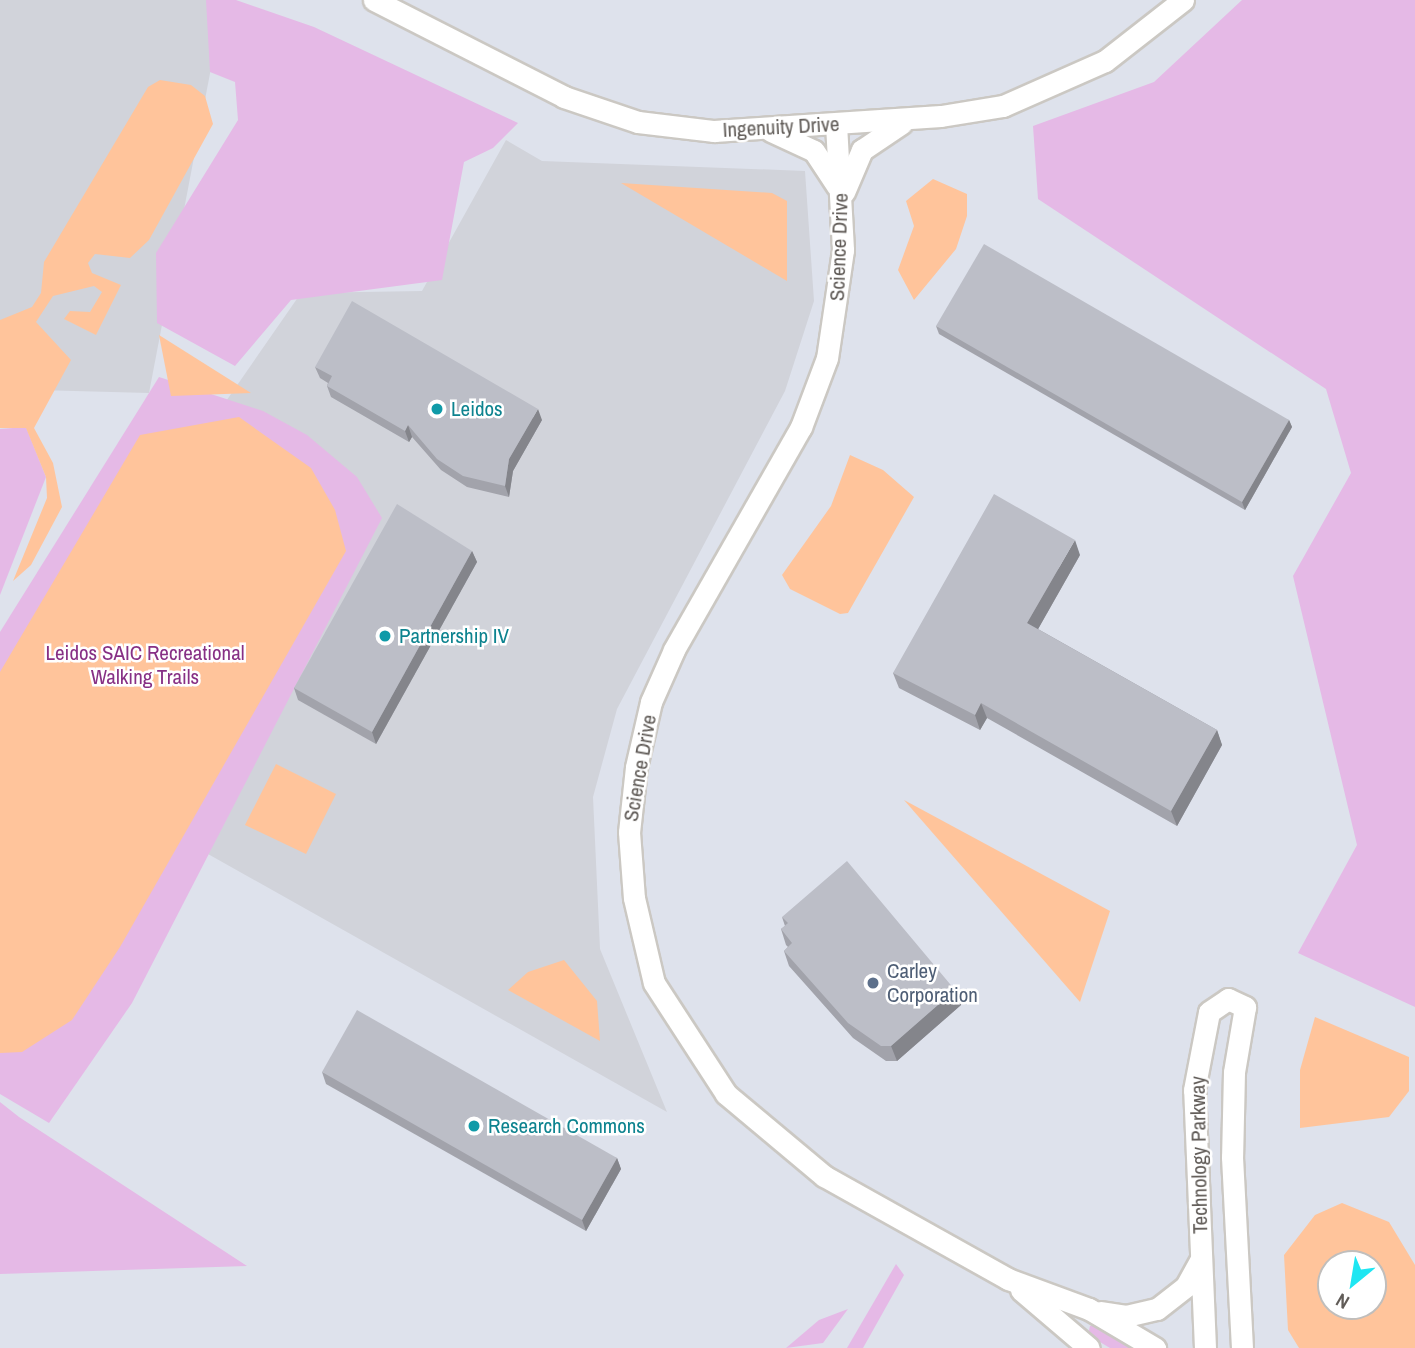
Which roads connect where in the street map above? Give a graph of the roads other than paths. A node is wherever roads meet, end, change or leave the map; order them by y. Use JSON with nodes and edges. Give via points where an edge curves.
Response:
{"nodes":[{"id":1,"x":374,"y":0,"type":"edge"},
{"id":2,"x":1183,"y":0,"type":"edge"},
{"id":3,"x":910,"y":119,"type":"junction"},
{"id":4,"x":836,"y":124,"type":"junction"},
{"id":5,"x":764,"y":129,"type":"junction"},
{"id":6,"x":842,"y":198,"type":"junction"},
{"id":7,"x":1202,"y":1257,"type":"junction"},
{"id":8,"x":1008,"y":1279,"type":"junction"},
{"id":9,"x":1089,"y":1309,"type":"junction"},
{"id":10,"x":1090,"y":1348,"type":"edge"},
{"id":11,"x":1156,"y":1348,"type":"edge"},
{"id":12,"x":1205,"y":1348,"type":"edge"},
{"id":13,"x":1242,"y":1348,"type":"edge"}],
"edges":[{"from":1,"to":5,"type":"street","name":"Ingenuity Drive","via":[[514,75],[600,111],[665,127]]},
{"from":2,"to":3,"type":"street","name":"Ingenuity Drive","via":[[1121,52],[1046,91],[1003,106]]},
{"from":3,"to":4,"type":"street","name":"Ingenuity Drive"},
{"from":3,"to":6,"type":"street","via":[[862,150]]},
{"from":4,"to":5,"type":"street","name":"Ingenuity Drive"},
{"from":4,"to":6,"type":"street","name":"Science Drive"},
{"from":5,"to":6,"type":"street","via":[[814,151]]},
{"from":6,"to":8,"type":"street","name":"Science Drive","via":[[838,304],[812,402],[651,702],[629,832],[634,898],[654,983],[726,1094],[824,1176]]},
{"from":7,"to":9,"type":"street","via":[[1186,1286],[1157,1309],[1126,1316]]},
{"from":7,"to":12,"type":"street","name":"Technology Parkway"},
{"from":7,"to":13,"type":"street","name":"Technology Parkway","via":[[1194,1090],[1209,1012],[1228,999],[1245,1007],[1234,1072],[1232,1157]]},
{"from":8,"to":9,"type":"street","name":"Science Drive"},
{"from":8,"to":10,"type":"street","name":"Science Drive"},
{"from":9,"to":11,"type":"street","name":"Science Drive"}]}
